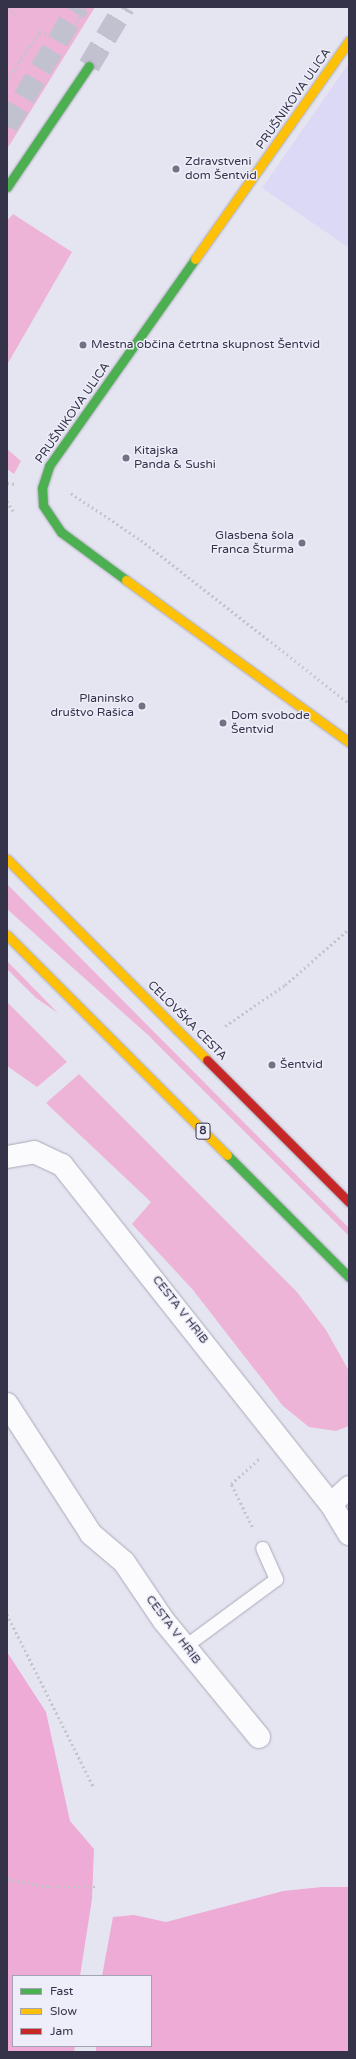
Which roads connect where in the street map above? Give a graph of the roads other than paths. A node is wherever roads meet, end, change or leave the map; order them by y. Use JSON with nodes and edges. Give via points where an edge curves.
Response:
{"nodes":[{"id":1,"x":349,"y":41,"type":"edge"},
{"id":2,"x":89,"y":66,"type":"tunnel mouth"},
{"id":3,"x":7,"y":187,"type":"edge"},
{"id":4,"x":349,"y":742,"type":"edge"},
{"id":5,"x":7,"y":859,"type":"edge"},
{"id":6,"x":7,"y":935,"type":"edge"},
{"id":7,"x":7,"y":1157,"type":"edge"},
{"id":8,"x":349,"y":1202,"type":"edge"},
{"id":9,"x":349,"y":1277,"type":"edge"},
{"id":10,"x":7,"y":1404,"type":"edge"},
{"id":11,"x":349,"y":1487,"type":"edge"},
{"id":12,"x":331,"y":1504,"type":"junction"},
{"id":13,"x":349,"y":1534,"type":"edge"},
{"id":14,"x":262,"y":1548,"type":"road end"},
{"id":15,"x":185,"y":1646,"type":"junction"},
{"id":16,"x":259,"y":1737,"type":"dead end"}],
"edges":[{"from":1,"to":4,"type":"main road","name":"PRUŠNIKOVA ULICA","via":[[49,466],[42,488],[43,505],[62,532]]},
{"from":2,"to":3,"type":"main road"},
{"from":5,"to":8,"type":"main road","name":"CELOVŠKA CESTA"},
{"from":6,"to":9,"type":"main road","number":"8"},
{"from":7,"to":12,"type":"street","name":"CESTA V HRIB","via":[[34,1152],[62,1164]]},
{"from":10,"to":15,"type":"street","name":"CESTA V HRIB","via":[[91,1534],[124,1562]]},
{"from":11,"to":12,"type":"street"},
{"from":12,"to":13,"type":"street","name":"CESTA V HRIB"},
{"from":14,"to":15,"type":"lane","via":[[276,1579]]},
{"from":15,"to":16,"type":"street","name":"CESTA V HRIB"}]}
